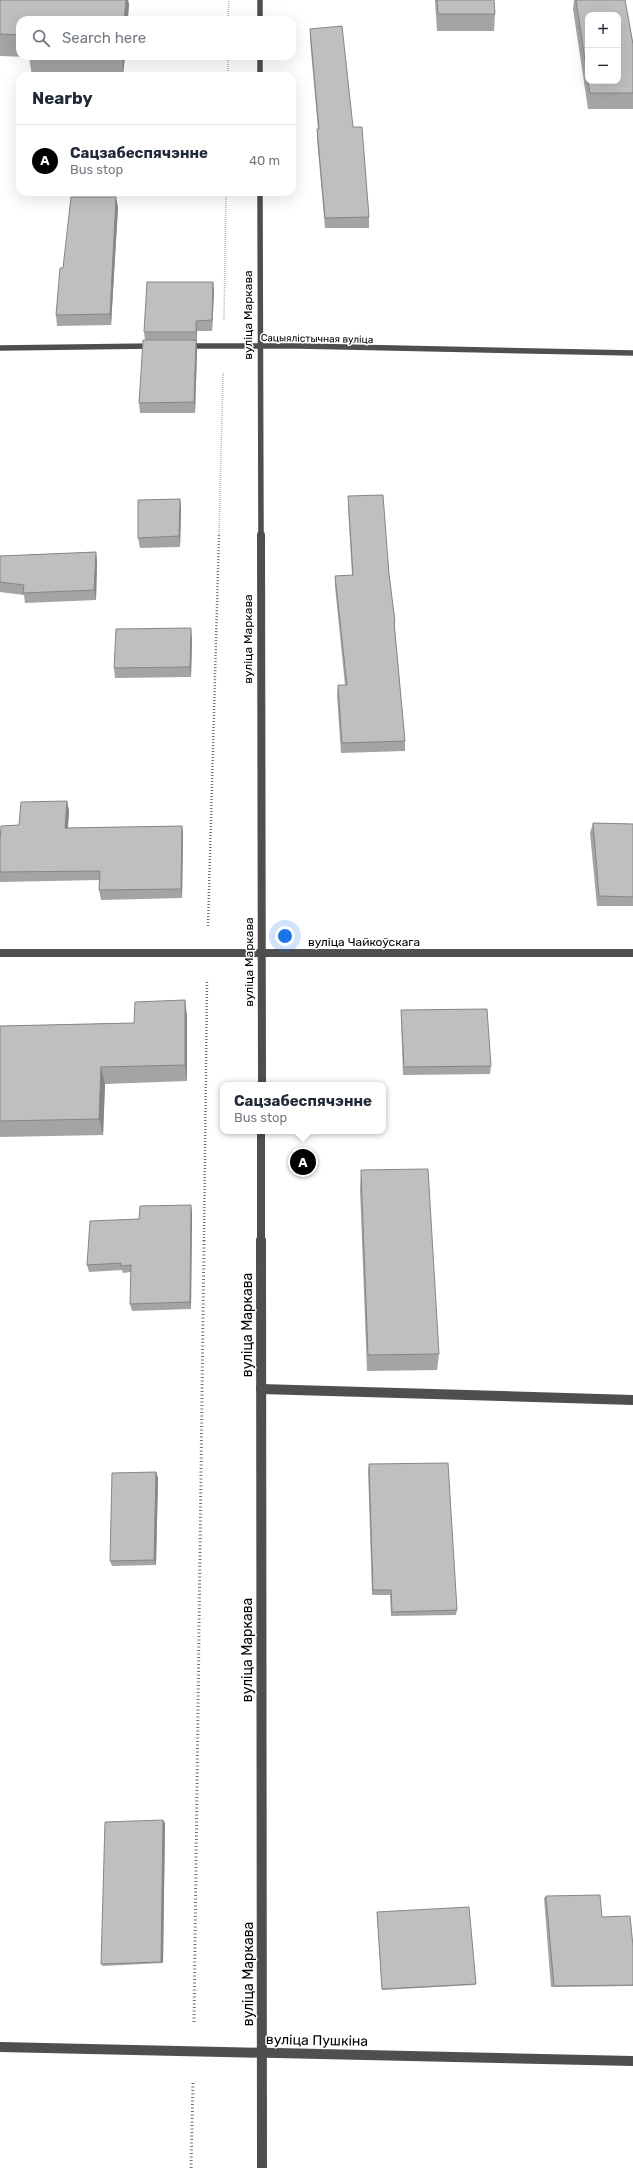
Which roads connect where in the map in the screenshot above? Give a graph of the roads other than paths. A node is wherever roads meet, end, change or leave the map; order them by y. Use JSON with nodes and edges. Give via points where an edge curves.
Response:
{"nodes":[{"id":1,"x":260,"y":0,"type":"edge"},
{"id":2,"x":260,"y":16,"type":"edge"},
{"id":3,"x":260,"y":60,"type":"edge"},
{"id":4,"x":260,"y":72,"type":"edge"},
{"id":5,"x":260,"y":196,"type":"edge"},
{"id":6,"x":162,"y":346,"type":"edge"},
{"id":7,"x":178,"y":346,"type":"edge"},
{"id":8,"x":261,"y":346,"type":"junction"},
{"id":9,"x":0,"y":348,"type":"edge"},
{"id":10,"x":633,"y":353,"type":"edge"},
{"id":11,"x":0,"y":953,"type":"edge"},
{"id":12,"x":262,"y":954,"type":"junction"},
{"id":13,"x":633,"y":954,"type":"edge"},
{"id":14,"x":262,"y":1082,"type":"edge"},
{"id":15,"x":261,"y":1134,"type":"edge"},
{"id":16,"x":261,"y":1389,"type":"junction"},
{"id":17,"x":633,"y":1400,"type":"edge"},
{"id":18,"x":0,"y":2047,"type":"edge"},
{"id":19,"x":262,"y":2053,"type":"junction"},
{"id":20,"x":633,"y":2062,"type":"edge"},
{"id":21,"x":262,"y":2168,"type":"edge"}],
"edges":[{"from":1,"to":2,"type":"street"},
{"from":3,"to":4,"type":"street"},
{"from":5,"to":8,"type":"street","name":"вуліца Маркава"},
{"from":6,"to":9,"type":"street"},
{"from":7,"to":8,"type":"street","name":"Сацыялістычная вуліца"},
{"from":8,"to":10,"type":"street","name":"Сацыялістычная вуліца"},
{"from":8,"to":12,"type":"street","name":"вуліца Маркава"},
{"from":11,"to":12,"type":"street","name":"вуліца Чайкоўскага"},
{"from":12,"to":13,"type":"street","name":"вуліца Чайкоўскага"},
{"from":12,"to":14,"type":"street","name":"вуліца Маркава"},
{"from":15,"to":16,"type":"street","name":"вуліца Маркава"},
{"from":16,"to":17,"type":"street"},
{"from":16,"to":19,"type":"street","name":"вуліца Маркава"},
{"from":18,"to":19,"type":"street","name":"вуліца Пушкіна"},
{"from":19,"to":20,"type":"street","name":"вуліца Пушкіна"},
{"from":19,"to":21,"type":"street","name":"вуліца Маркава"}]}
